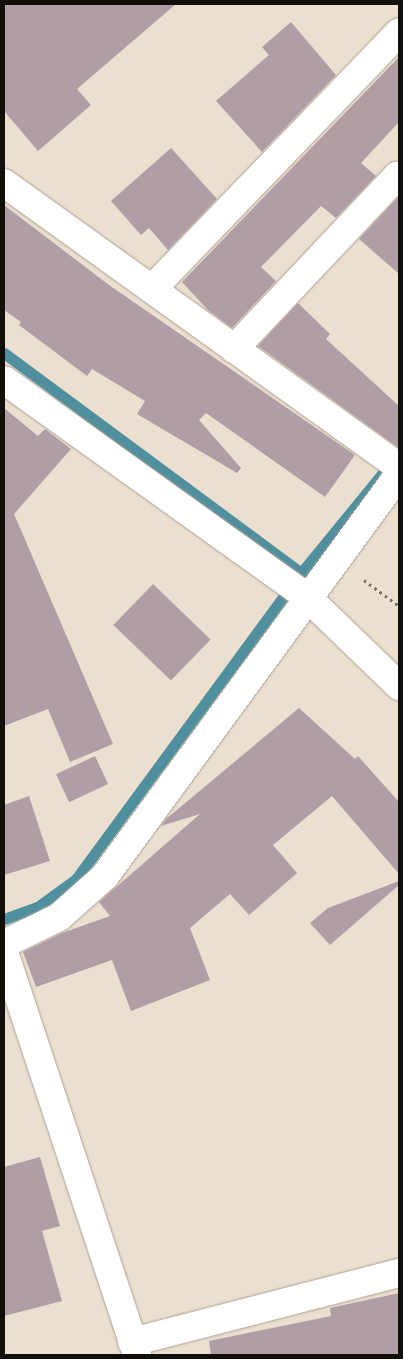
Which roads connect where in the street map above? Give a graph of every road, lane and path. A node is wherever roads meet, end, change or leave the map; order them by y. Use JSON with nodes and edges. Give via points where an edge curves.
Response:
{"nodes":[{"id":1,"x":399,"y":32,"type":"edge"},
{"id":2,"x":399,"y":177,"type":"edge"},
{"id":3,"x":4,"y":183,"type":"edge"},
{"id":4,"x":152,"y":290,"type":"junction"},
{"id":5,"x":234,"y":349,"type":"junction"},
{"id":6,"x":4,"y":380,"type":"edge"},
{"id":7,"x":395,"y":466,"type":"edge"},
{"id":8,"x":335,"y":559,"type":"junction"},
{"id":9,"x":296,"y":589,"type":"junction"},
{"id":10,"x":399,"y":606,"type":"edge"},
{"id":11,"x":399,"y":686,"type":"edge"},
{"id":12,"x":4,"y":944,"type":"edge"},
{"id":13,"x":4,"y":952,"type":"edge"},
{"id":14,"x":399,"y":1273,"type":"edge"},
{"id":15,"x":135,"y":1349,"type":"edge"}],
"edges":[{"from":1,"to":4,"type":"street"},
{"from":2,"to":5,"type":"street"},
{"from":3,"to":4,"type":"street"},
{"from":4,"to":5,"type":"street"},
{"from":5,"to":7,"type":"street"},
{"from":6,"to":9,"type":"street"},
{"from":7,"to":8,"type":"street"},
{"from":8,"to":9,"type":"street"},
{"from":8,"to":10,"type":"path"},
{"from":9,"to":11,"type":"street"},
{"from":9,"to":12,"type":"street","via":[[105,876],[59,917]]},
{"from":13,"to":15,"type":"street"},
{"from":14,"to":15,"type":"street"}]}
